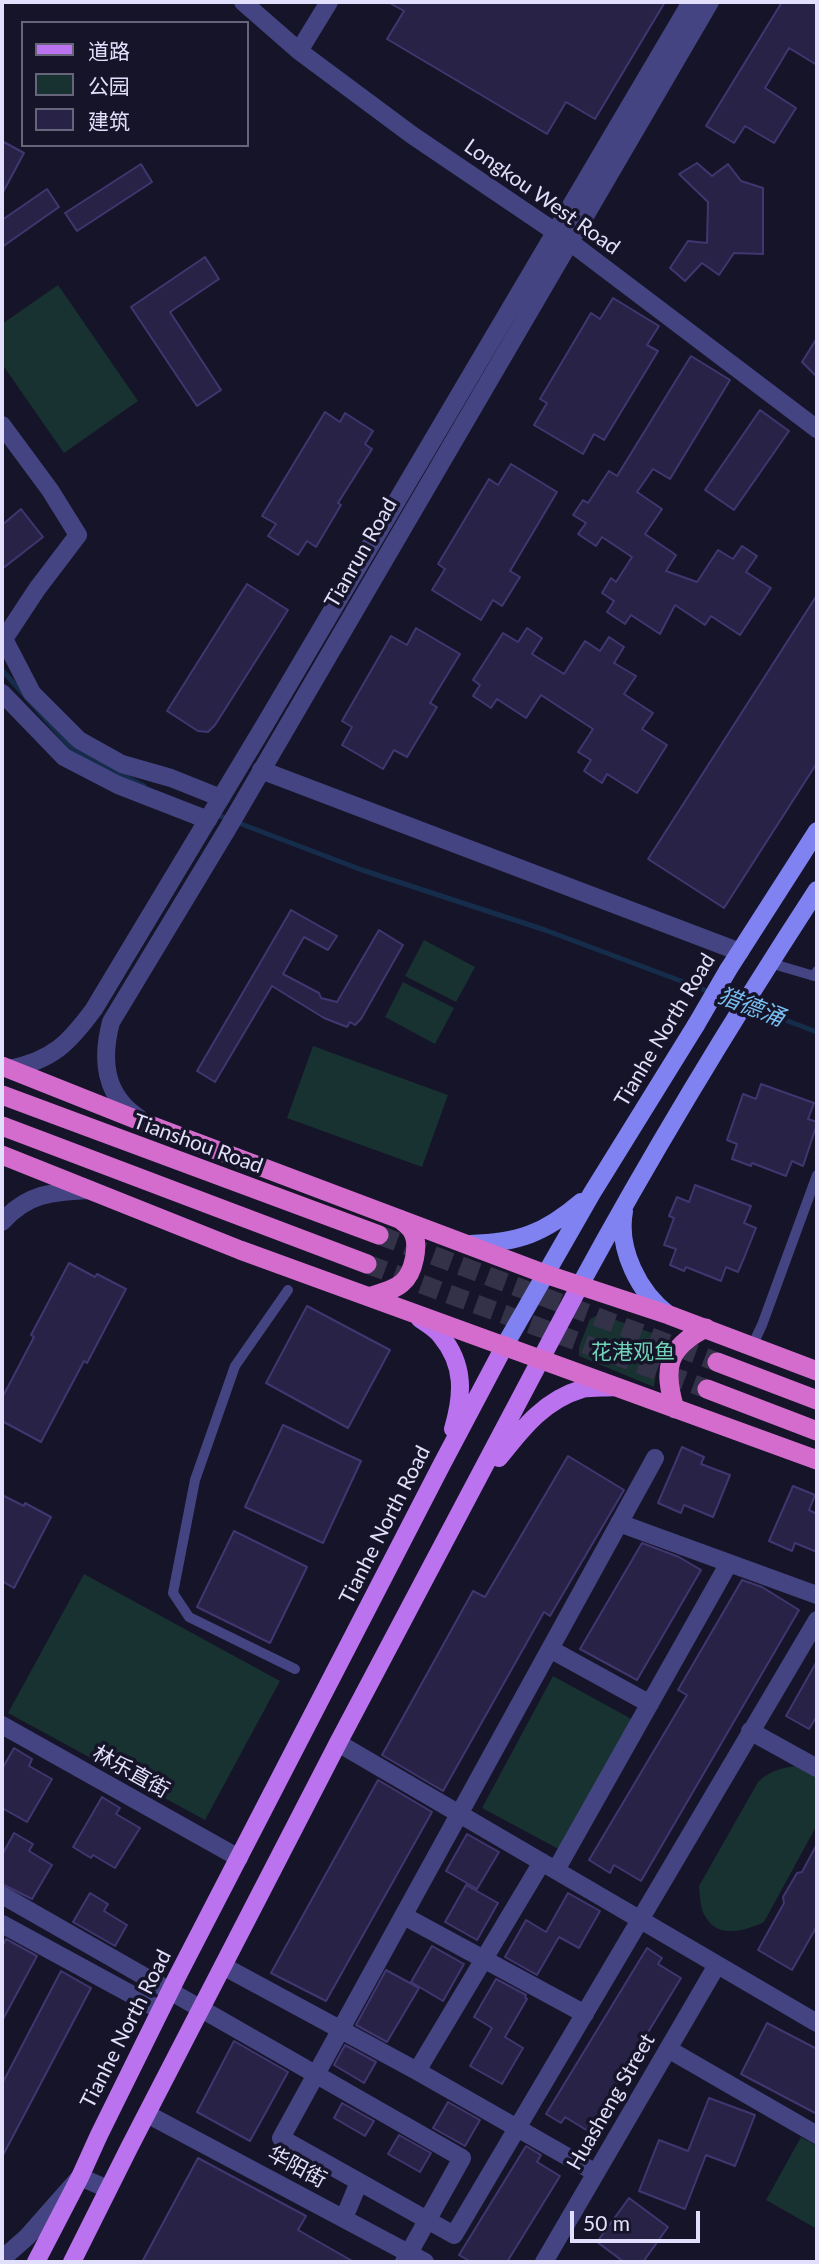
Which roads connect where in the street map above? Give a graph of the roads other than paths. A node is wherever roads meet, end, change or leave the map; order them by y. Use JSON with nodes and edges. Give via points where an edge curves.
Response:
{"nodes":[{"id":1,"x":243,"y":2,"type":"edge"},
{"id":2,"x":328,"y":2,"type":"edge"},
{"id":3,"x":691,"y":2,"type":"edge"},
{"id":4,"x":710,"y":2,"type":"edge"},
{"id":5,"x":299,"y":51,"type":"junction"},
{"id":6,"x":555,"y":231,"type":"junction"},
{"id":7,"x":570,"y":242,"type":"junction"},
{"id":8,"x":2,"y":425,"type":"edge"},
{"id":9,"x":817,"y":429,"type":"edge"},
{"id":10,"x":2,"y":694,"type":"edge"},
{"id":11,"x":261,"y":771,"type":"junction"},
{"id":12,"x":215,"y":808,"type":"junction"},
{"id":13,"x":817,"y":831,"type":"edge"},
{"id":14,"x":817,"y":890,"type":"edge"},
{"id":15,"x":740,"y":951,"type":"junction"},
{"id":16,"x":770,"y":963,"type":"junction"},
{"id":17,"x":817,"y":971,"type":"edge"},
{"id":18,"x":6,"y":1067,"type":"edge"},
{"id":19,"x":2,"y":1096,"type":"edge"},
{"id":20,"x":150,"y":1125,"type":"junction"},
{"id":21,"x":2,"y":1126,"type":"edge"},
{"id":22,"x":2,"y":1155,"type":"edge"},
{"id":23,"x":817,"y":1175,"type":"edge"},
{"id":24,"x":93,"y":1190,"type":"junction"},
{"id":25,"x":592,"y":1192,"type":"junction"},
{"id":26,"x":627,"y":1199,"type":"junction"},
{"id":27,"x":398,"y":1217,"type":"junction"},
{"id":28,"x":2,"y":1222,"type":"edge"},
{"id":29,"x":379,"y":1236,"type":"tunnel mouth"},
{"id":30,"x":469,"y":1244,"type":"junction"},
{"id":31,"x":367,"y":1264,"type":"tunnel mouth"},
{"id":32,"x":544,"y":1274,"type":"junction"},
{"id":33,"x":579,"y":1287,"type":"junction"},
{"id":34,"x":288,"y":1290,"type":"dead end"},
{"id":35,"x":371,"y":1297,"type":"junction"},
{"id":36,"x":669,"y":1315,"type":"junction"},
{"id":37,"x":706,"y":1328,"type":"junction"},
{"id":38,"x":505,"y":1345,"type":"junction"},
{"id":39,"x":752,"y":1346,"type":"junction"},
{"id":40,"x":542,"y":1359,"type":"junction"},
{"id":41,"x":717,"y":1362,"type":"tunnel mouth"},
{"id":42,"x":817,"y":1371,"type":"edge"},
{"id":43,"x":618,"y":1387,"type":"junction"},
{"id":44,"x":708,"y":1389,"type":"tunnel mouth"},
{"id":45,"x":817,"y":1400,"type":"edge"},
{"id":46,"x":675,"y":1409,"type":"junction"},
{"id":47,"x":817,"y":1431,"type":"edge"},
{"id":48,"x":655,"y":1458,"type":"dead end"},
{"id":49,"x":817,"y":1460,"type":"edge"},
{"id":50,"x":441,"y":1466,"type":"junction"},
{"id":51,"x":473,"y":1491,"type":"junction"},
{"id":52,"x":619,"y":1523,"type":"junction"},
{"id":53,"x":729,"y":1563,"type":"junction"},
{"id":54,"x":817,"y":1595,"type":"edge"},
{"id":55,"x":817,"y":1620,"type":"edge"},
{"id":56,"x":550,"y":1649,"type":"junction"},
{"id":57,"x":295,"y":1669,"type":"dead end"},
{"id":58,"x":650,"y":1704,"type":"junction"},
{"id":59,"x":2,"y":1726,"type":"edge"},
{"id":60,"x":750,"y":1731,"type":"junction"},
{"id":61,"x":338,"y":1743,"type":"junction"},
{"id":62,"x":817,"y":1768,"type":"edge"},
{"id":63,"x":460,"y":1814,"type":"junction"},
{"id":64,"x":239,"y":1858,"type":"junction"},
{"id":65,"x":549,"y":1866,"type":"junction"},
{"id":66,"x":2,"y":1895,"type":"edge"},
{"id":67,"x":404,"y":1916,"type":"junction"},
{"id":68,"x":641,"y":1920,"type":"junction"},
{"id":69,"x":2,"y":1924,"type":"edge"},
{"id":70,"x":485,"y":1959,"type":"junction"},
{"id":71,"x":718,"y":1965,"type":"junction"},
{"id":72,"x":223,"y":1966,"type":"junction"},
{"id":73,"x":160,"y":2010,"type":"junction"},
{"id":74,"x":585,"y":2014,"type":"junction"},
{"id":75,"x":817,"y":2023,"type":"edge"},
{"id":76,"x":342,"y":2029,"type":"junction"},
{"id":77,"x":668,"y":2049,"type":"junction"},
{"id":78,"x":417,"y":2071,"type":"junction"},
{"id":79,"x":147,"y":2114,"type":"junction"},
{"id":80,"x":517,"y":2127,"type":"junction"},
{"id":81,"x":817,"y":2134,"type":"edge"},
{"id":82,"x":596,"y":2173,"type":"junction"},
{"id":83,"x":80,"y":2177,"type":"junction"},
{"id":84,"x":359,"y":2182,"type":"junction"},
{"id":85,"x":108,"y":2189,"type":"junction"},
{"id":86,"x":344,"y":2218,"type":"junction"},
{"id":87,"x":2,"y":2259,"type":"edge"},
{"id":88,"x":36,"y":2262,"type":"edge"},
{"id":89,"x":74,"y":2262,"type":"edge"},
{"id":90,"x":404,"y":2262,"type":"edge"},
{"id":91,"x":425,"y":2262,"type":"edge"},
{"id":92,"x":544,"y":2262,"type":"edge"}],
"edges":[{"from":1,"to":5,"type":"street","name":"Longkou West Road"},
{"from":2,"to":5,"type":"street"},
{"from":3,"to":6,"type":"street","name":"Tianrun Road"},
{"from":4,"to":7,"type":"street","name":"Tianrun Road"},
{"from":5,"to":6,"type":"street","name":"Longkou West Road","via":[[412,135]]},
{"from":6,"to":7,"type":"street","name":"Longkou West Road"},
{"from":6,"to":12,"type":"street","name":"Tianrun Road"},
{"from":7,"to":9,"type":"street","name":"Longkou West Road"},
{"from":7,"to":11,"type":"street","name":"Tianrun Road"},
{"from":8,"to":12,"type":"street","via":[[78,535],[4,639],[32,693],[79,740],[122,764],[171,778]]},
{"from":10,"to":12,"type":"street","via":[[64,757],[118,785]]},
{"from":11,"to":15,"type":"street"},
{"from":11,"to":20,"type":"street","name":"Tianrun Road","via":[[111,1022],[105,1066],[113,1090],[126,1109]]},
{"from":12,"to":18,"type":"street","name":"Tianrun Road","via":[[73,1037],[29,1065]]},
{"from":13,"to":15,"type":"main road","name":"Tianhe North Road"},
{"from":14,"to":16,"type":"main road"},
{"from":15,"to":25,"type":"main road","name":"Tianhe North Road","bridge":true},
{"from":16,"to":17,"type":"lane","via":[[814,976]]},
{"from":16,"to":26,"type":"main road"},
{"from":18,"to":20,"type":"highway"},
{"from":19,"to":29,"type":"highway","name":"Tianshou Road"},
{"from":20,"to":27,"type":"highway"},
{"from":21,"to":31,"type":"highway"},
{"from":22,"to":24,"type":"highway"},
{"from":23,"to":39,"type":"lane"},
{"from":24,"to":28,"type":"street","via":[[40,1195],[15,1208]]},
{"from":24,"to":35,"type":"highway"},
{"from":25,"to":30,"type":"main road","via":[[532,1235],[498,1244]]},
{"from":25,"to":32,"type":"main road","name":"Tianhe North Road"},
{"from":26,"to":33,"type":"main road"},
{"from":26,"to":36,"type":"main road","via":[[621,1226],[630,1261],[656,1306]]},
{"from":27,"to":30,"type":"highway"},
{"from":27,"to":35,"type":"highway","via":[[415,1238],[413,1266],[401,1285]]},
{"from":30,"to":32,"type":"highway"},
{"from":32,"to":33,"type":"highway"},
{"from":32,"to":38,"type":"main road","name":"Tianhe North Road"},
{"from":33,"to":36,"type":"highway"},
{"from":33,"to":40,"type":"main road"},
{"from":34,"to":57,"type":"lane","via":[[235,1366],[195,1480],[173,1593],[189,1617]]},
{"from":35,"to":38,"type":"highway"},
{"from":35,"to":50,"type":"main road","via":[[417,1317],[440,1334],[458,1367],[459,1406]]},
{"from":36,"to":37,"type":"highway"},
{"from":37,"to":39,"type":"highway"},
{"from":37,"to":46,"type":"highway","via":[[687,1337],[669,1365],[667,1383]]},
{"from":38,"to":40,"type":"highway"},
{"from":38,"to":50,"type":"main road","name":"Tianhe North Road"},
{"from":39,"to":42,"type":"highway"},
{"from":40,"to":43,"type":"highway"},
{"from":40,"to":51,"type":"main road"},
{"from":41,"to":45,"type":"highway"},
{"from":43,"to":46,"type":"highway"},
{"from":43,"to":51,"type":"main road","via":[[583,1389],[539,1411]]},
{"from":44,"to":47,"type":"highway"},
{"from":46,"to":49,"type":"highway"},
{"from":48,"to":52,"type":"street"},
{"from":50,"to":64,"type":"main road","name":"Tianhe North Road"},
{"from":51,"to":61,"type":"main road"},
{"from":52,"to":53,"type":"street"},
{"from":52,"to":56,"type":"street"},
{"from":53,"to":54,"type":"street"},
{"from":53,"to":58,"type":"street"},
{"from":55,"to":60,"type":"street"},
{"from":56,"to":58,"type":"street"},
{"from":56,"to":63,"type":"street"},
{"from":58,"to":65,"type":"street"},
{"from":59,"to":64,"type":"street","name":"林乐直街"},
{"from":60,"to":62,"type":"street"},
{"from":60,"to":68,"type":"street"},
{"from":61,"to":63,"type":"street"},
{"from":61,"to":72,"type":"main road"},
{"from":63,"to":65,"type":"street"},
{"from":63,"to":67,"type":"street"},
{"from":64,"to":73,"type":"main road","name":"Tianhe North Road"},
{"from":65,"to":68,"type":"street"},
{"from":65,"to":70,"type":"street"},
{"from":66,"to":90,"type":"street","via":[[462,2158]]},
{"from":67,"to":70,"type":"street"},
{"from":67,"to":76,"type":"street"},
{"from":68,"to":71,"type":"street"},
{"from":68,"to":74,"type":"street"},
{"from":69,"to":73,"type":"street"},
{"from":70,"to":74,"type":"street"},
{"from":70,"to":78,"type":"street"},
{"from":71,"to":75,"type":"street"},
{"from":71,"to":77,"type":"street","name":"Huasheng Street"},
{"from":72,"to":76,"type":"street"},
{"from":72,"to":79,"type":"main road"},
{"from":73,"to":83,"type":"main road","name":"Tianhe North Road"},
{"from":74,"to":80,"type":"street"},
{"from":76,"to":78,"type":"street"},
{"from":76,"to":84,"type":"street","via":[[281,2138]]},
{"from":77,"to":81,"type":"street"},
{"from":77,"to":82,"type":"street","name":"Huasheng Street"},
{"from":78,"to":80,"type":"street"},
{"from":79,"to":85,"type":"main road"},
{"from":79,"to":86,"type":"street","name":"华阳街"},
{"from":80,"to":82,"type":"street"},
{"from":80,"to":84,"type":"street","via":[[454,2235]]},
{"from":82,"to":92,"type":"street","name":"Huasheng Street"},
{"from":83,"to":85,"type":"street"},
{"from":83,"to":87,"type":"street"},
{"from":83,"to":88,"type":"main road","name":"Tianhe North Road"},
{"from":84,"to":86,"type":"street"},
{"from":85,"to":89,"type":"main road"},
{"from":86,"to":91,"type":"street","name":"华阳街"}]}
